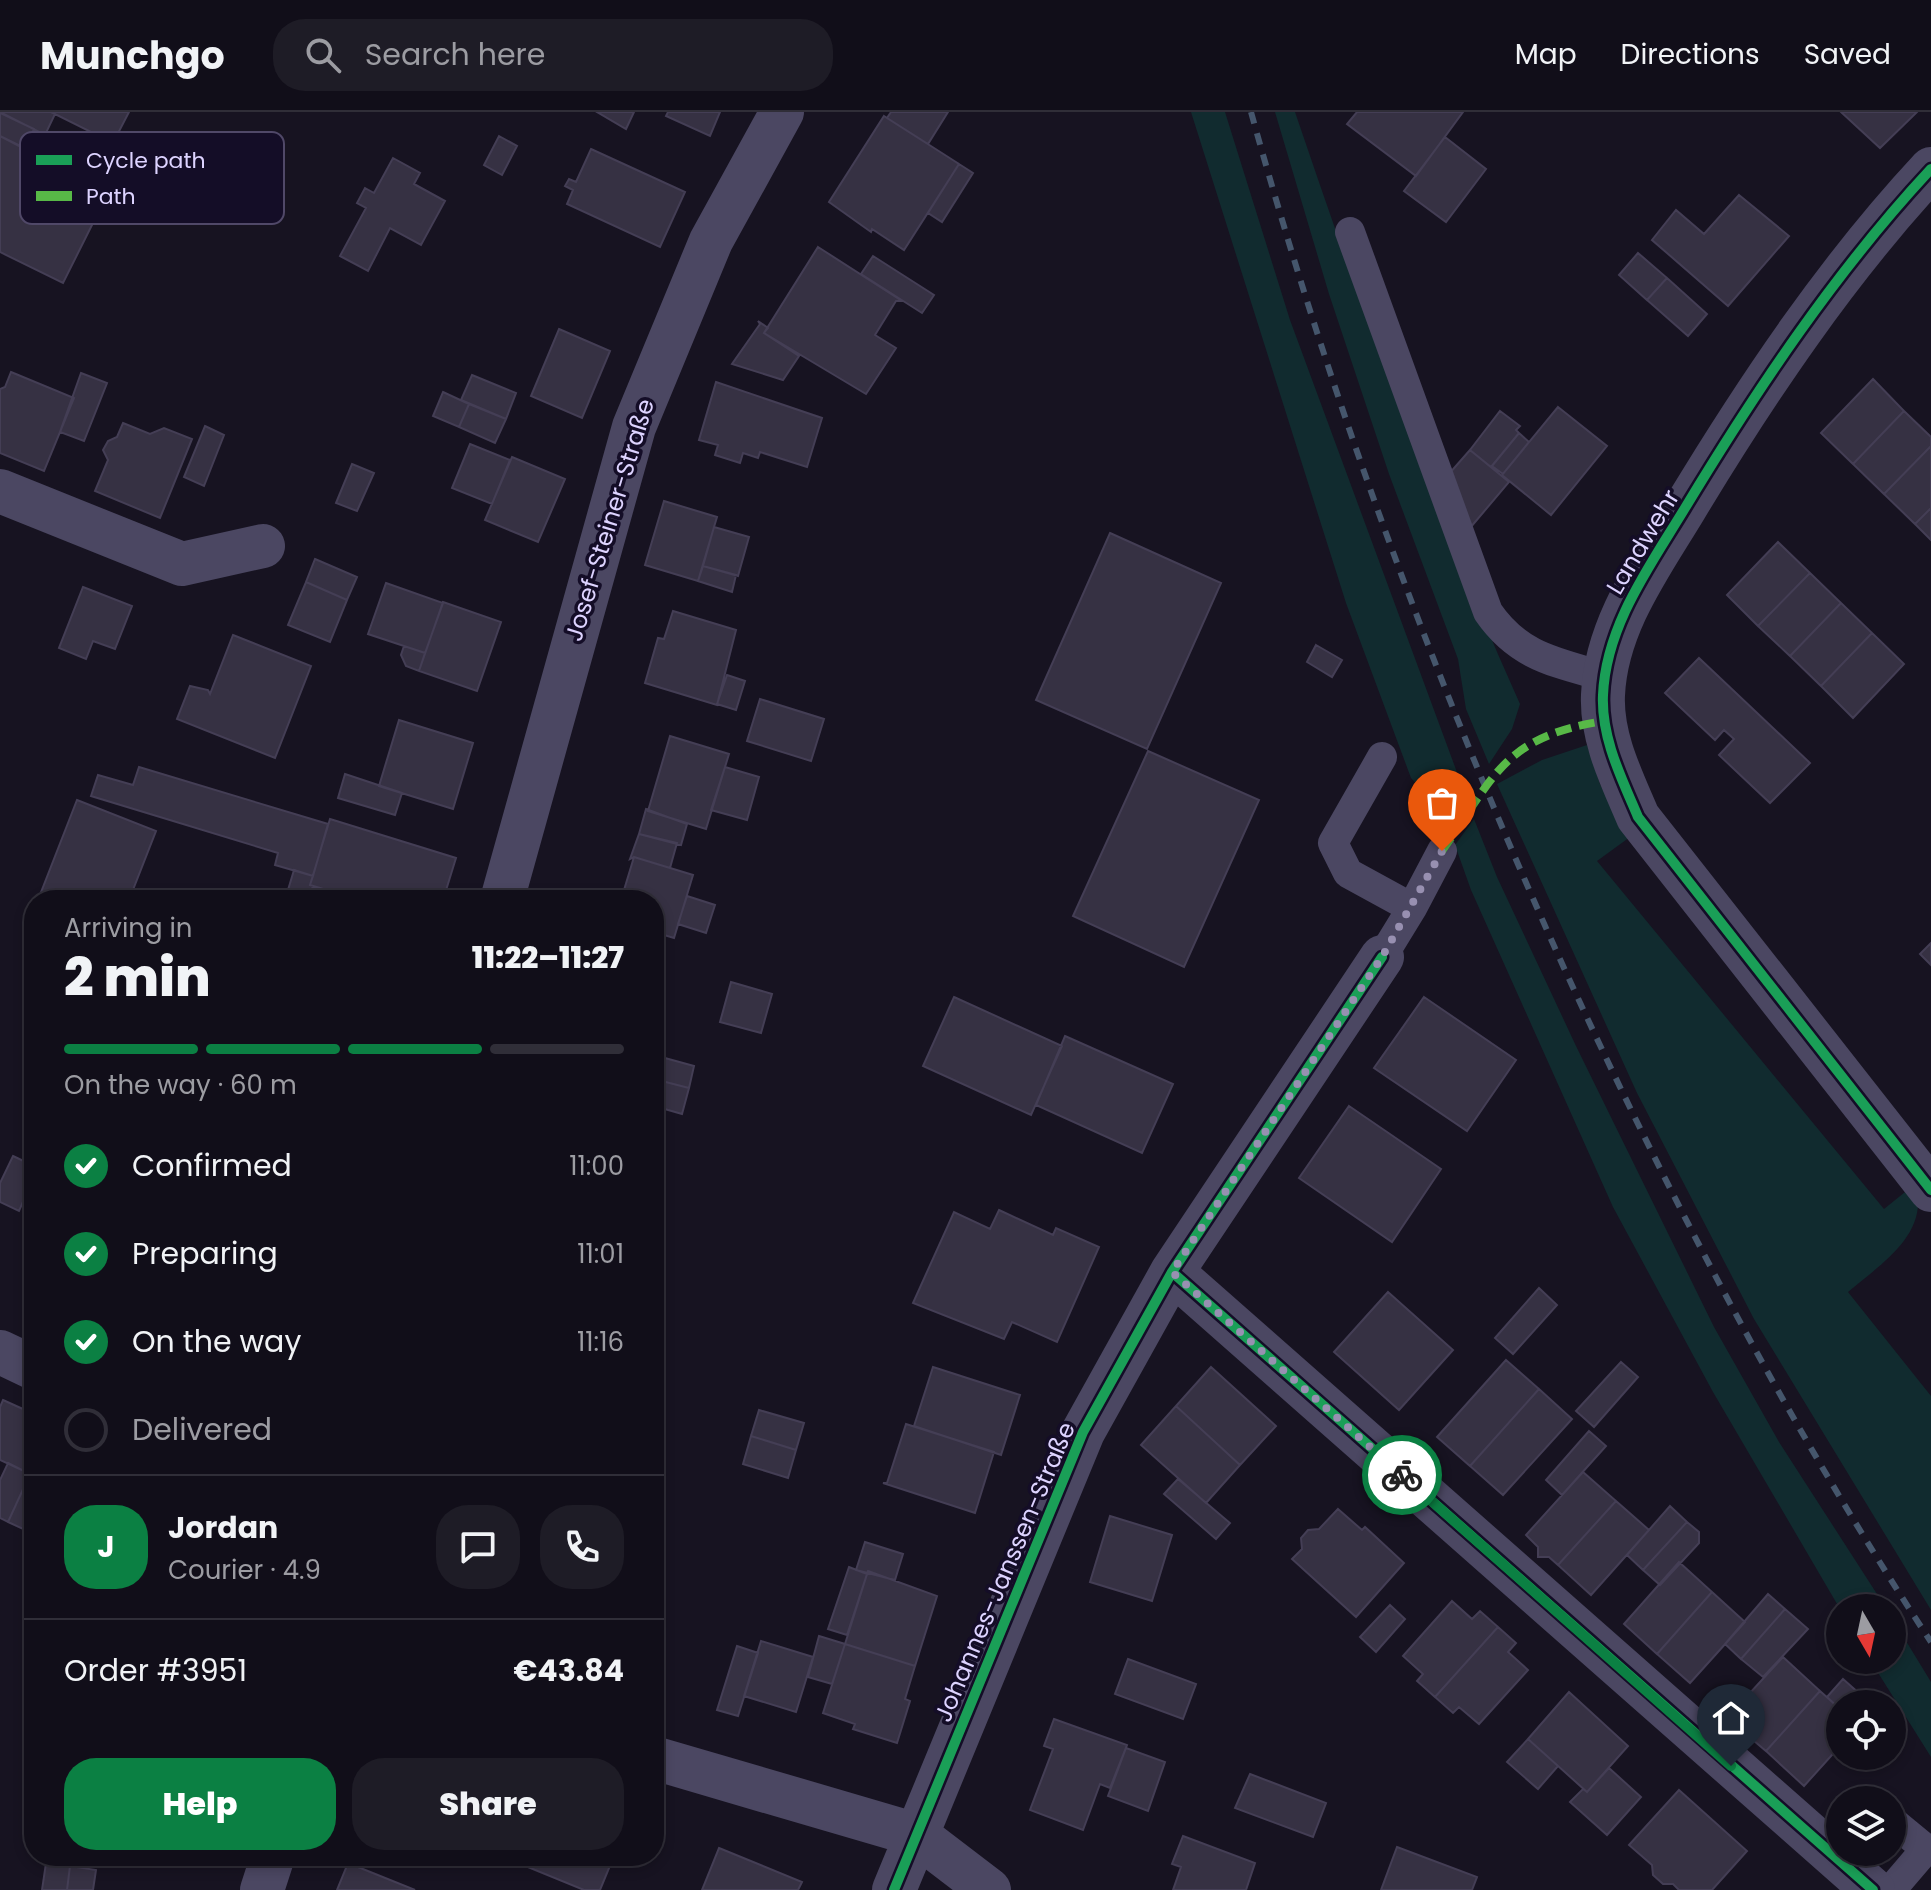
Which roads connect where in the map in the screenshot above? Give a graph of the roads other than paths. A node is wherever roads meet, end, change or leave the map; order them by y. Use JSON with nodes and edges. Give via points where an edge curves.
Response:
{"nodes":[{"id":1,"x":782,"y":112,"type":"edge"},
{"id":2,"x":1931,"y":169,"type":"edge"},
{"id":3,"x":1350,"y":232,"type":"dead end"},
{"id":4,"x":0,"y":491,"type":"edge"},
{"id":5,"x":263,"y":546,"type":"dead end"},
{"id":6,"x":1606,"y":677,"type":"junction"},
{"id":7,"x":1382,"y":757,"type":"dead end"},
{"id":8,"x":1442,"y":851,"type":"dead end"},
{"id":9,"x":505,"y":890,"type":"edge"},
{"id":10,"x":1412,"y":908,"type":"junction"},
{"id":11,"x":1382,"y":957,"type":"joint"},
{"id":12,"x":1931,"y":1190,"type":"edge"},
{"id":13,"x":1172,"y":1272,"type":"junction"},
{"id":14,"x":0,"y":1352,"type":"edge"},
{"id":15,"x":24,"y":1363,"type":"edge"},
{"id":16,"x":664,"y":1761,"type":"edge"},
{"id":17,"x":1906,"y":1833,"type":"edge"},
{"id":18,"x":1826,"y":1834,"type":"edge"},
{"id":19,"x":917,"y":1835,"type":"junction"},
{"id":20,"x":270,"y":1866,"type":"edge"},
{"id":21,"x":1854,"y":1866,"type":"edge"},
{"id":22,"x":262,"y":1890,"type":"edge"},
{"id":23,"x":894,"y":1890,"type":"edge"},
{"id":24,"x":989,"y":1890,"type":"edge"},
{"id":25,"x":1873,"y":1890,"type":"edge"},
{"id":26,"x":1891,"y":1890,"type":"edge"}],
"edges":[{"from":1,"to":9,"type":"street","name":"Josef-Steiner-Straße","via":[[711,241],[634,427]]},
{"from":2,"to":6,"type":"street","name":"Landwehr","via":[[1886,218],[1747,407],[1628,604]]},
{"from":3,"to":6,"type":"lane","via":[[1488,612],[1522,649]]},
{"from":4,"to":5,"type":"street","via":[[182,564]]},
{"from":6,"to":12,"type":"street","name":"Landwehr","via":[[1604,721],[1638,817]]},
{"from":7,"to":10,"type":"lane","via":[[1333,843],[1348,873]]},
{"from":8,"to":10,"type":"lane","name":"Johannes-Janssen-Straße"},
{"from":10,"to":11,"type":"lane","name":"Johannes-Janssen-Straße"},
{"from":11,"to":13,"type":"street","name":"Johannes-Janssen-Straße"},
{"from":13,"to":18,"type":"street"},
{"from":13,"to":19,"type":"street","name":"Johannes-Janssen-Straße","via":[[1083,1432]]},
{"from":14,"to":15,"type":"street"},
{"from":16,"to":19,"type":"street"},
{"from":17,"to":26,"type":"lane","via":[[1926,1849]]},
{"from":19,"to":23,"type":"street","name":"Johannes-Janssen-Straße"},
{"from":19,"to":24,"type":"street"},
{"from":20,"to":22,"type":"street"},
{"from":21,"to":25,"type":"street"}]}
